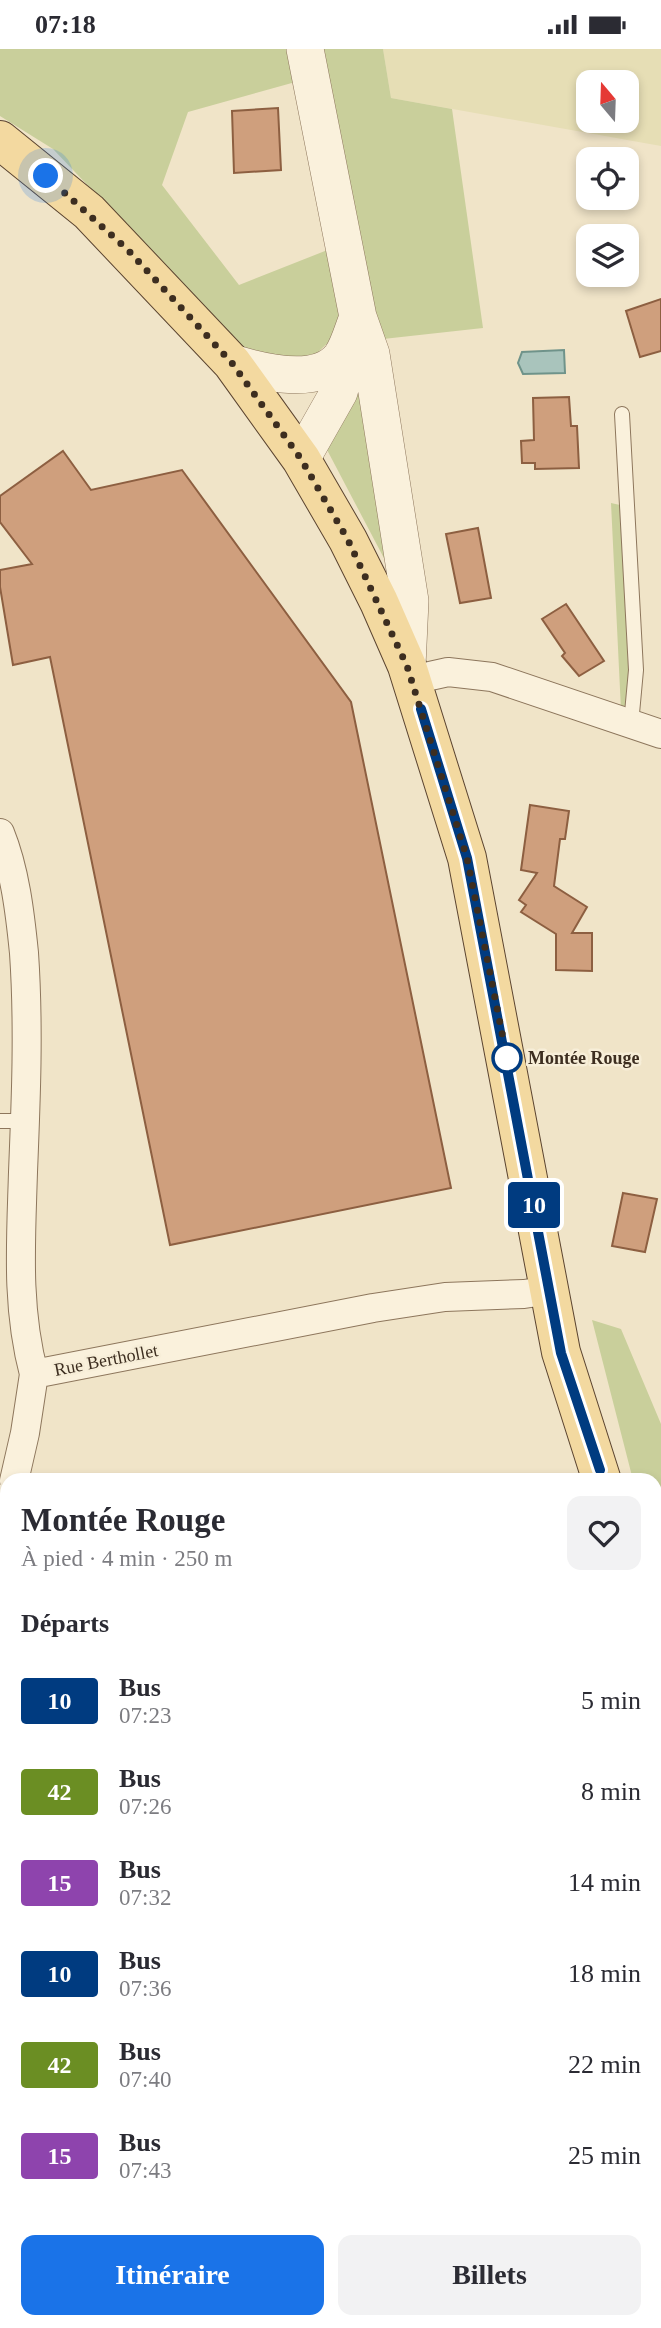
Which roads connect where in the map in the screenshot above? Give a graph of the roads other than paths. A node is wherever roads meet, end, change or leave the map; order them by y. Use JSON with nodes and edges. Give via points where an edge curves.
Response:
{"nodes":[{"id":1,"x":305,"y":49,"type":"edge"},
{"id":2,"x":0,"y":140,"type":"edge"},
{"id":3,"x":358,"y":317,"type":"junction"},
{"id":4,"x":232,"y":363,"type":"junction"},
{"id":5,"x":622,"y":414,"type":"dead end"},
{"id":6,"x":301,"y":459,"type":"junction"},
{"id":7,"x":413,"y":685,"type":"junction"},
{"id":8,"x":631,"y":724,"type":"junction"},
{"id":9,"x":661,"y":734,"type":"edge"},
{"id":10,"x":0,"y":833,"type":"edge"},
{"id":11,"x":13,"y":1121,"type":"edge"},
{"id":12,"x":551,"y":1290,"type":"junction"},
{"id":13,"x":34,"y":1374,"type":"junction"},
{"id":14,"x":16,"y":1473,"type":"edge"},
{"id":15,"x":592,"y":1473,"type":"edge"}],
"edges":[{"from":1,"to":3,"type":"street"},
{"from":2,"to":4,"type":"main road","via":[[89,212]]},
{"from":3,"to":4,"type":"street","via":[[341,356],[326,368],[261,372]]},
{"from":3,"to":6,"type":"street","via":[[339,392]]},
{"from":3,"to":7,"type":"street","via":[[372,355],[405,565]]},
{"from":4,"to":6,"type":"main road"},
{"from":5,"to":8,"type":"lane","via":[[636,670]]},
{"from":6,"to":7,"type":"main road","via":[[348,540]]},
{"from":7,"to":8,"type":"street","via":[[448,672],[479,674]]},
{"from":7,"to":12,"type":"main road","via":[[467,858]]},
{"from":8,"to":9,"type":"street"},
{"from":10,"to":11,"type":"street","name":"Rue Berthollet","via":[[22,931],[27,1041]]},
{"from":11,"to":13,"type":"street","name":"Rue Berthollet","via":[[15,1243],[21,1313]]},
{"from":12,"to":13,"type":"street","name":"Rue Berthollet","via":[[445,1297],[373,1308]]},
{"from":12,"to":15,"type":"main road","via":[[561,1353]]},
{"from":13,"to":14,"type":"street"}]}
